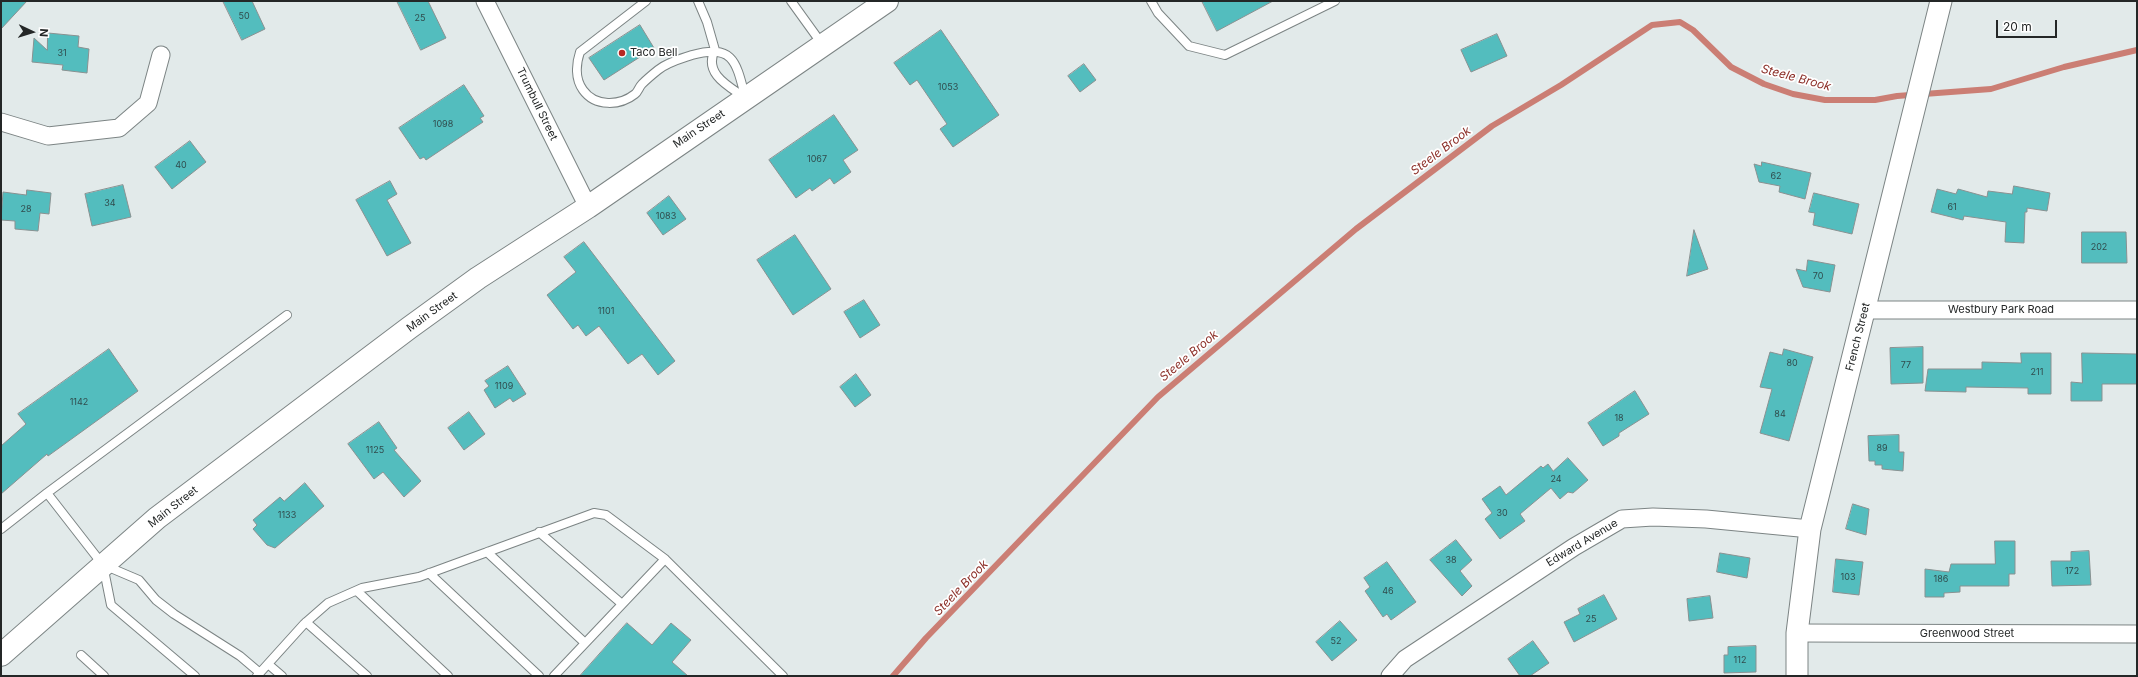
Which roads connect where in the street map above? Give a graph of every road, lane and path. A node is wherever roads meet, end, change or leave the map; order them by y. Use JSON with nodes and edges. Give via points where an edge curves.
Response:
{"nodes":[{"id":1,"x":485,"y":1,"type":"edge"},
{"id":2,"x":646,"y":1,"type":"edge"},
{"id":3,"x":698,"y":1,"type":"edge"},
{"id":4,"x":791,"y":1,"type":"edge"},
{"id":5,"x":887,"y":1,"type":"edge"},
{"id":6,"x":1151,"y":1,"type":"edge"},
{"id":7,"x":1334,"y":1,"type":"edge"},
{"id":8,"x":1941,"y":1,"type":"edge"},
{"id":9,"x":823,"y":45,"type":"junction"},
{"id":10,"x":715,"y":50,"type":"junction"},
{"id":11,"x":162,"y":55,"type":"dead end"},
{"id":12,"x":746,"y":98,"type":"junction"},
{"id":13,"x":1,"y":122,"type":"edge"},
{"id":14,"x":588,"y":207,"type":"junction"},
{"id":15,"x":1865,"y":310,"type":"junction"},
{"id":16,"x":2137,"y":310,"type":"edge"},
{"id":17,"x":287,"y":315,"type":"dead end"},
{"id":18,"x":47,"y":493,"type":"junction"},
{"id":19,"x":1,"y":529,"type":"edge"},
{"id":20,"x":1810,"y":529,"type":"junction"},
{"id":21,"x":539,"y":532,"type":"junction"},
{"id":22,"x":487,"y":552,"type":"junction"},
{"id":23,"x":665,"y":559,"type":"junction"},
{"id":24,"x":103,"y":565,"type":"junction"},
{"id":25,"x":429,"y":573,"type":"junction"},
{"id":26,"x":357,"y":591,"type":"junction"},
{"id":27,"x":622,"y":604,"type":"junction"},
{"id":28,"x":306,"y":622,"type":"junction"},
{"id":29,"x":1797,"y":633,"type":"junction"},
{"id":30,"x":2137,"y":634,"type":"edge"},
{"id":31,"x":585,"y":643,"type":"junction"},
{"id":32,"x":81,"y":654,"type":"dead end"},
{"id":33,"x":1,"y":655,"type":"edge"},
{"id":34,"x":268,"y":664,"type":"junction"},
{"id":35,"x":258,"y":674,"type":"edge"},
{"id":36,"x":104,"y":676,"type":"edge"},
{"id":37,"x":195,"y":676,"type":"edge"},
{"id":38,"x":282,"y":676,"type":"edge"},
{"id":39,"x":367,"y":676,"type":"edge"},
{"id":40,"x":448,"y":676,"type":"edge"},
{"id":41,"x":539,"y":676,"type":"edge"},
{"id":42,"x":554,"y":676,"type":"edge"},
{"id":43,"x":783,"y":676,"type":"edge"},
{"id":44,"x":1390,"y":676,"type":"edge"},
{"id":45,"x":1797,"y":676,"type":"edge"}],
"edges":[{"from":1,"to":14,"type":"street","name":"Trumbull Street"},
{"from":2,"to":10,"type":"lane","via":[[580,52],[577,77],[589,97],[606,103],[620,101],[636,94],[641,85],[659,69],[674,61]]},
{"from":3,"to":10,"type":"lane"},
{"from":4,"to":9,"type":"lane"},
{"from":5,"to":9,"type":"main road","name":"Main Street"},
{"from":6,"to":7,"type":"lane","via":[[1158,13],[1189,46],[1225,55]]},
{"from":8,"to":15,"type":"street","name":"French Street"},
{"from":9,"to":12,"type":"main road","name":"Main Street"},
{"from":10,"to":12,"type":"lane","via":[[727,55],[737,67]]},
{"from":10,"to":12,"type":"lane","via":[[711,57],[711,66],[719,80]]},
{"from":11,"to":13,"type":"street","via":[[148,103],[119,128],[48,136]]},
{"from":12,"to":14,"type":"main road","name":"Main Street"},
{"from":14,"to":24,"type":"main road","name":"Main Street","via":[[478,278],[409,328],[157,518]]},
{"from":15,"to":16,"type":"street","name":"Westbury Park Road"},
{"from":15,"to":20,"type":"street","name":"French Street"},
{"from":17,"to":18,"type":"lane"},
{"from":18,"to":19,"type":"lane"},
{"from":18,"to":24,"type":"lane"},
{"from":20,"to":29,"type":"street","name":"French Street"},
{"from":20,"to":44,"type":"street","name":"Edward Avenue","via":[[1706,518],[1653,517],[1622,520],[1574,547],[1404,659]]},
{"from":21,"to":22,"type":"lane"},
{"from":21,"to":23,"type":"lane","via":[[594,513],[606,515]]},
{"from":21,"to":27,"type":"lane"},
{"from":22,"to":25,"type":"lane"},
{"from":22,"to":31,"type":"lane"},
{"from":23,"to":27,"type":"lane"},
{"from":23,"to":43,"type":"lane"},
{"from":24,"to":33,"type":"main road","name":"Main Street"},
{"from":24,"to":35,"type":"lane","via":[[139,580],[156,600],[240,656]]},
{"from":24,"to":37,"type":"lane","via":[[111,605]]},
{"from":25,"to":26,"type":"lane"},
{"from":25,"to":41,"type":"lane"},
{"from":26,"to":28,"type":"lane","via":[[328,603]]},
{"from":26,"to":40,"type":"lane"},
{"from":27,"to":31,"type":"lane"},
{"from":28,"to":34,"type":"lane"},
{"from":28,"to":39,"type":"lane"},
{"from":29,"to":30,"type":"street","name":"Greenwood Street"},
{"from":29,"to":45,"type":"street","name":"French Street"},
{"from":31,"to":42,"type":"lane"},
{"from":32,"to":36,"type":"lane"},
{"from":34,"to":35,"type":"lane"},
{"from":34,"to":38,"type":"lane"}]}
